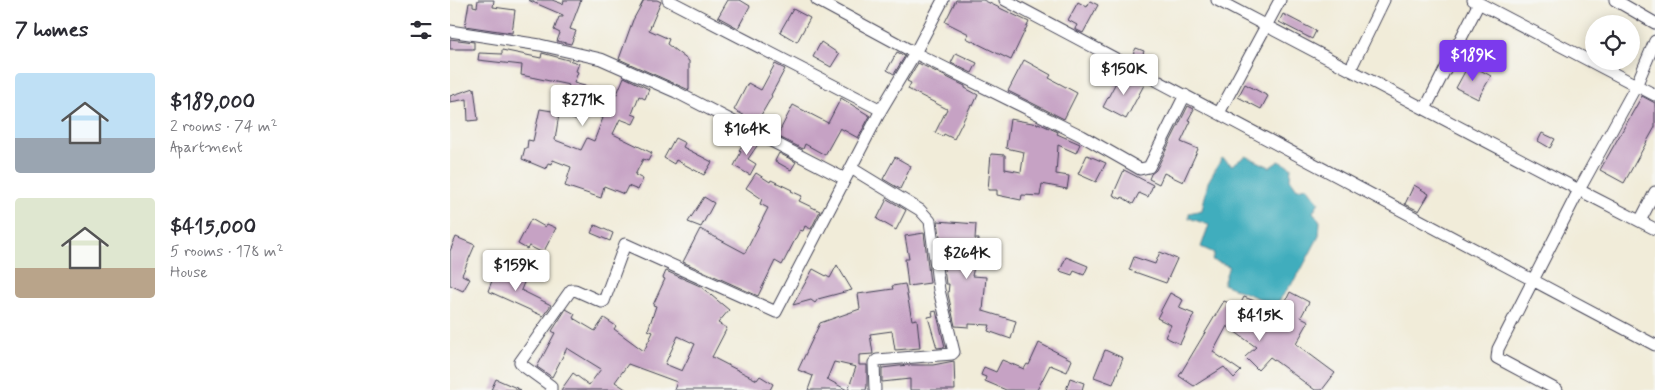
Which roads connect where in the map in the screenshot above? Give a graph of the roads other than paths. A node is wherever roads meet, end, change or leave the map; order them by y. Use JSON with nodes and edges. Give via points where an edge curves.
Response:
{"nodes":[{"id":1,"x":668,"y":0,"type":"edge"},
{"id":2,"x":817,"y":0,"type":"edge"},
{"id":3,"x":943,"y":0,"type":"edge"},
{"id":4,"x":1005,"y":0,"type":"edge"},
{"id":5,"x":1217,"y":0,"type":"edge"},
{"id":6,"x":1280,"y":0,"type":"edge"},
{"id":7,"x":1384,"y":0,"type":"edge"},
{"id":8,"x":1615,"y":0,"type":"edge"},
{"id":9,"x":1476,"y":2,"type":"edge"},
{"id":10,"x":1655,"y":23,"type":"edge"},
{"id":11,"x":1266,"y":26,"type":"junction"},
{"id":12,"x":450,"y":31,"type":"edge"},
{"id":13,"x":1655,"y":41,"type":"edge"},
{"id":14,"x":915,"y":53,"type":"junction"},
{"id":15,"x":1350,"y":70,"type":"junction"},
{"id":16,"x":1636,"y":86,"type":"junction"},
{"id":17,"x":1185,"y":95,"type":"junction"},
{"id":18,"x":1655,"y":95,"type":"edge"},
{"id":19,"x":1425,"y":109,"type":"junction"},
{"id":20,"x":881,"y":110,"type":"junction"},
{"id":21,"x":1219,"y":113,"type":"junction"},
{"id":22,"x":851,"y":168,"type":"junction"},
{"id":23,"x":845,"y":179,"type":"junction"},
{"id":24,"x":1579,"y":190,"type":"junction"},
{"id":25,"x":1655,"y":192,"type":"edge"},
{"id":26,"x":1640,"y":221,"type":"junction"},
{"id":27,"x":1655,"y":229,"type":"edge"},
{"id":28,"x":1533,"y":280,"type":"junction"},
{"id":29,"x":1655,"y":344,"type":"edge"},
{"id":30,"x":551,"y":390,"type":"edge"},
{"id":31,"x":876,"y":390,"type":"edge"},
{"id":32,"x":1557,"y":390,"type":"edge"}],
"edges":[{"from":1,"to":20,"type":"street"},
{"from":2,"to":14,"type":"street"},
{"from":3,"to":14,"type":"street"},
{"from":4,"to":17,"type":"street"},
{"from":5,"to":11,"type":"street"},
{"from":6,"to":11,"type":"street"},
{"from":7,"to":15,"type":"street"},
{"from":8,"to":10,"type":"street"},
{"from":9,"to":16,"type":"street"},
{"from":9,"to":19,"type":"street"},
{"from":11,"to":15,"type":"street"},
{"from":11,"to":21,"type":"street"},
{"from":12,"to":23,"type":"street","via":[[540,45],[601,59],[676,92]]},
{"from":13,"to":16,"type":"street"},
{"from":14,"to":17,"type":"street","via":[[1082,136],[1140,169],[1149,167]]},
{"from":14,"to":20,"type":"street"},
{"from":15,"to":19,"type":"street"},
{"from":16,"to":18,"type":"street"},
{"from":16,"to":24,"type":"street"},
{"from":17,"to":21,"type":"street"},
{"from":19,"to":24,"type":"street"},
{"from":20,"to":22,"type":"street"},
{"from":21,"to":28,"type":"street"},
{"from":22,"to":23,"type":"street"},
{"from":22,"to":31,"type":"street","via":[[920,210],[930,221],[940,290],[954,352],[877,360],[874,363]]},
{"from":23,"to":30,"type":"street","via":[[776,312],[625,244],[604,301],[571,290],[520,362],[551,386]]},
{"from":24,"to":26,"type":"street"},
{"from":24,"to":28,"type":"street"},
{"from":25,"to":26,"type":"street"},
{"from":26,"to":27,"type":"street"},
{"from":28,"to":29,"type":"street"},
{"from":28,"to":32,"type":"street","via":[[1498,349],[1497,358]]}]}
